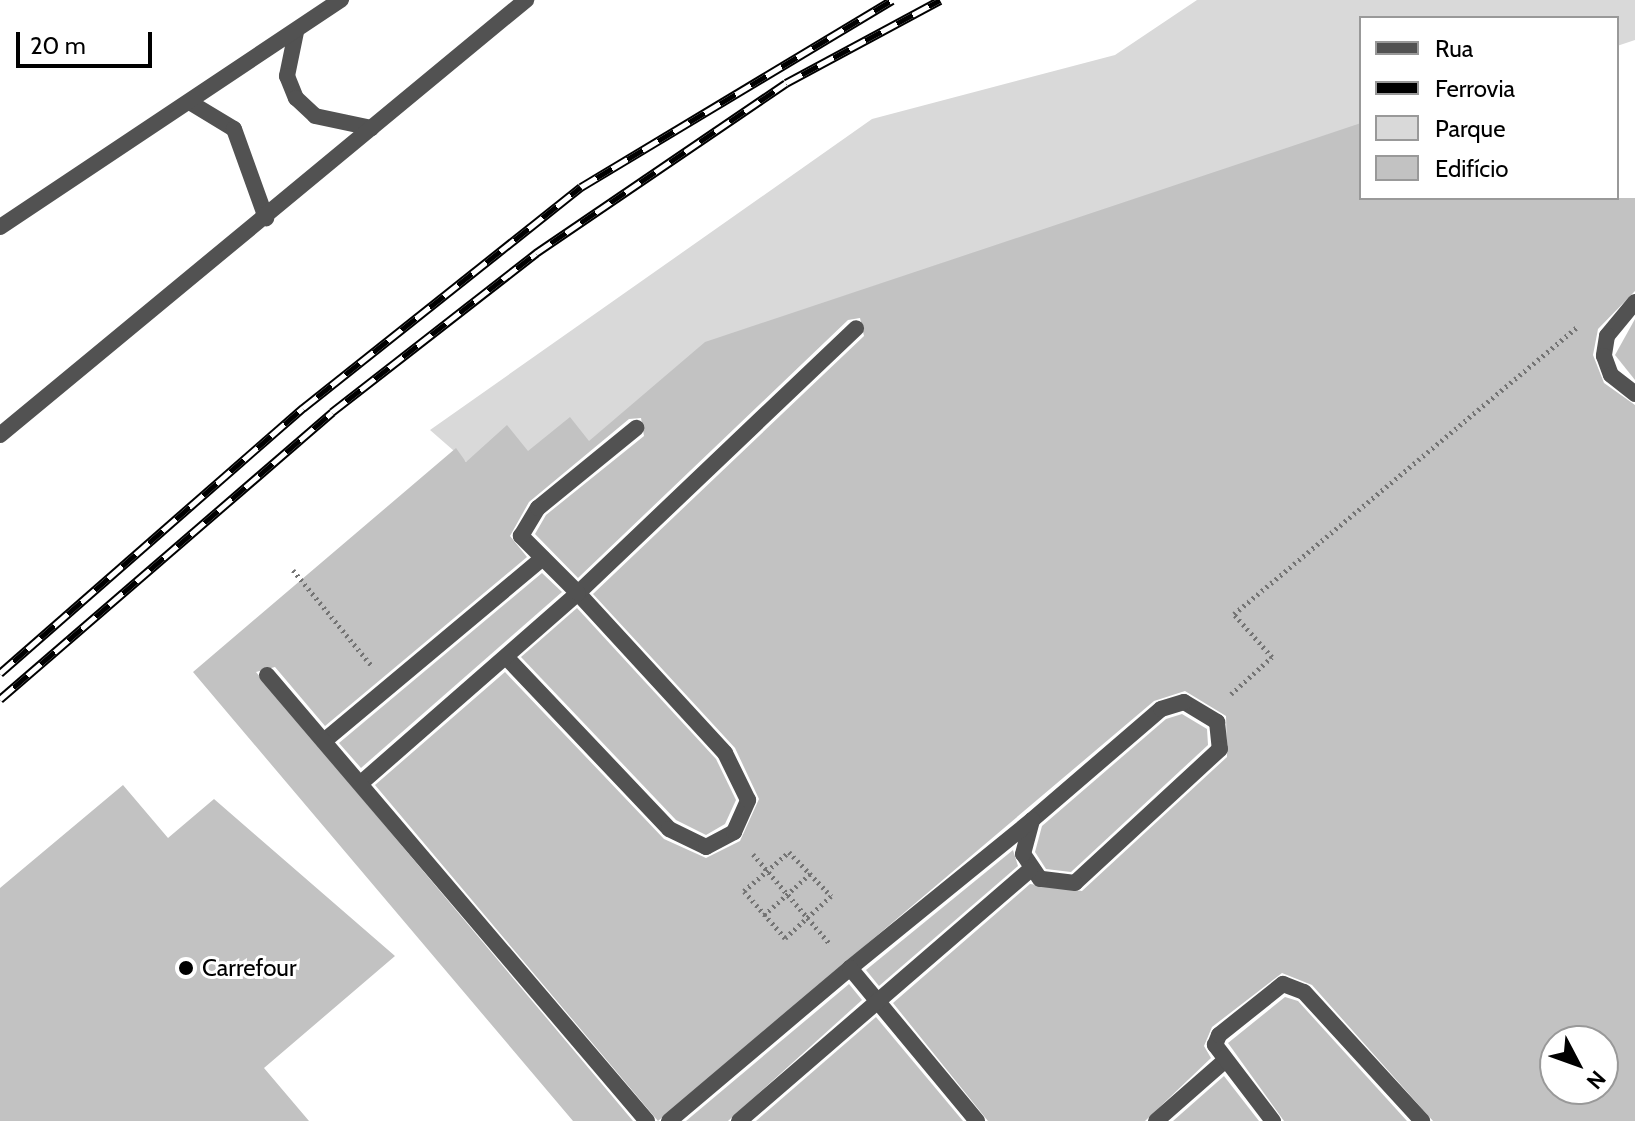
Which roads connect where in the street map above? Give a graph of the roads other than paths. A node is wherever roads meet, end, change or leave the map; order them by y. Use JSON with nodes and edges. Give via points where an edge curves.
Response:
{"nodes":[{"id":1,"x":341,"y":0,"type":"edge"},
{"id":2,"x":526,"y":0,"type":"edge"},
{"id":3,"x":296,"y":32,"type":"junction"},
{"id":4,"x":191,"y":103,"type":"junction"},
{"id":5,"x":372,"y":128,"type":"junction"},
{"id":6,"x":266,"y":218,"type":"junction"},
{"id":7,"x":0,"y":227,"type":"edge"},
{"id":8,"x":1635,"y":302,"type":"edge"},
{"id":9,"x":856,"y":328,"type":"dead end"},
{"id":10,"x":1635,"y":394,"type":"edge"},
{"id":11,"x":636,"y":428,"type":"dead end"},
{"id":12,"x":0,"y":435,"type":"edge"},
{"id":13,"x":543,"y":558,"type":"junction"},
{"id":14,"x":578,"y":593,"type":"junction"},
{"id":15,"x":507,"y":658,"type":"junction"},
{"id":16,"x":267,"y":675,"type":"dead end"},
{"id":17,"x":324,"y":741,"type":"junction"},
{"id":18,"x":361,"y":783,"type":"junction"},
{"id":19,"x":1032,"y":820,"type":"junction"},
{"id":20,"x":1030,"y":870,"type":"junction"},
{"id":21,"x":850,"y":968,"type":"junction"},
{"id":22,"x":879,"y":1002,"type":"junction"},
{"id":23,"x":1222,"y":1063,"type":"junction"},
{"id":24,"x":647,"y":1121,"type":"edge"},
{"id":25,"x":669,"y":1121,"type":"edge"},
{"id":26,"x":739,"y":1121,"type":"edge"},
{"id":27,"x":977,"y":1121,"type":"edge"},
{"id":28,"x":1156,"y":1121,"type":"edge"},
{"id":29,"x":1273,"y":1121,"type":"edge"},
{"id":30,"x":1422,"y":1121,"type":"edge"}],
"edges":[{"from":1,"to":3,"type":"street"},
{"from":2,"to":5,"type":"street"},
{"from":3,"to":4,"type":"street"},
{"from":3,"to":5,"type":"street","via":[[287,76],[296,98],[315,116]]},
{"from":4,"to":6,"type":"street","via":[[234,129]]},
{"from":4,"to":7,"type":"street"},
{"from":5,"to":6,"type":"street"},
{"from":6,"to":12,"type":"street"},
{"from":8,"to":10,"type":"street","via":[[1607,336],[1611,375]]},
{"from":9,"to":14,"type":"street"},
{"from":11,"to":13,"type":"street","via":[[526,521],[521,536]]},
{"from":13,"to":14,"type":"street"},
{"from":13,"to":17,"type":"street"},
{"from":14,"to":15,"type":"street"},
{"from":14,"to":15,"type":"street","via":[[725,753],[748,800],[734,832],[706,847],[669,829]]},
{"from":15,"to":18,"type":"street"},
{"from":16,"to":17,"type":"street"},
{"from":17,"to":18,"type":"street"},
{"from":18,"to":24,"type":"street"},
{"from":19,"to":20,"type":"street","via":[[1023,854]]},
{"from":19,"to":20,"type":"street","via":[[1161,709],[1184,702],[1209,713],[1220,749],[1075,883],[1056,886]]},
{"from":19,"to":21,"type":"street"},
{"from":20,"to":22,"type":"street"},
{"from":21,"to":22,"type":"street"},
{"from":21,"to":25,"type":"street"},
{"from":22,"to":26,"type":"street"},
{"from":22,"to":27,"type":"street"},
{"from":23,"to":28,"type":"street"},
{"from":23,"to":29,"type":"street"},
{"from":23,"to":30,"type":"street","via":[[1219,1035],[1273,987],[1296,986]]}]}
